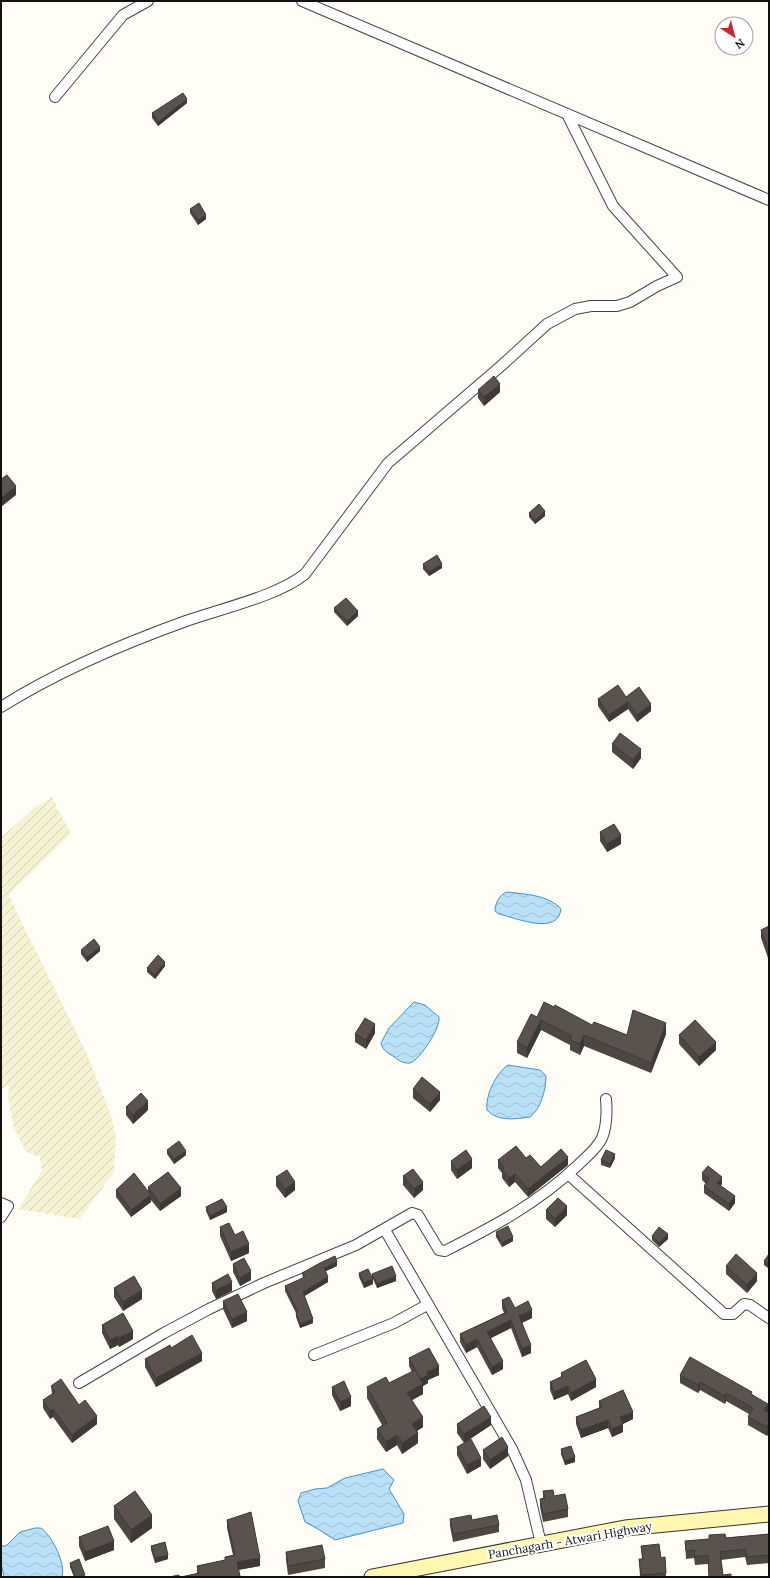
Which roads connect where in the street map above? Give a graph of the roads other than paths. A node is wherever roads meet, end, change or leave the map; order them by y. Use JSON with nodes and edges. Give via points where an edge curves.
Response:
{"nodes":[{"id":1,"x":148,"y":1,"type":"edge"},
{"id":2,"x":302,"y":1,"type":"edge"},
{"id":3,"x":55,"y":97,"type":"dead end"},
{"id":4,"x":568,"y":116,"type":"junction"},
{"id":5,"x":769,"y":200,"type":"edge"},
{"id":6,"x":1,"y":706,"type":"edge"},
{"id":7,"x":606,"y":1099,"type":"dead end"},
{"id":8,"x":568,"y":1174,"type":"junction"},
{"id":9,"x":1,"y":1203,"type":"edge"},
{"id":10,"x":1,"y":1217,"type":"edge"},
{"id":11,"x":385,"y":1230,"type":"junction"},
{"id":12,"x":427,"y":1305,"type":"junction"},
{"id":13,"x":769,"y":1318,"type":"edge"},
{"id":14,"x":314,"y":1355,"type":"dead end"},
{"id":15,"x":79,"y":1383,"type":"dead end"},
{"id":16,"x":769,"y":1514,"type":"edge"},
{"id":17,"x":541,"y":1544,"type":"junction"},
{"id":18,"x":375,"y":1577,"type":"edge"}],
"edges":[{"from":1,"to":3,"type":"street","via":[[123,16]]},
{"from":2,"to":4,"type":"street"},
{"from":4,"to":5,"type":"street"},
{"from":4,"to":6,"type":"street","via":[[613,206],[677,277],[630,302],[617,306],[575,309],[547,324],[388,463],[297,581],[289,586],[185,621],[73,667]]},
{"from":7,"to":8,"type":"street","via":[[605,1130],[601,1140]]},
{"from":8,"to":11,"type":"street","via":[[528,1206],[445,1251],[438,1250],[418,1215],[412,1213]]},
{"from":8,"to":13,"type":"street","via":[[724,1314],[733,1314],[744,1304],[750,1305]]},
{"from":9,"to":10,"type":"street","via":[[8,1206]]},
{"from":11,"to":12,"type":"street"},
{"from":11,"to":15,"type":"street","via":[[209,1309]]},
{"from":12,"to":14,"type":"street","via":[[394,1323]]},
{"from":12,"to":17,"type":"street","via":[[520,1464],[531,1498]]},
{"from":16,"to":17,"type":"main road","name":"Panchagarh - Atwari Highway","via":[[625,1528]]},
{"from":17,"to":18,"type":"main road","name":"Panchagarh - Atwari Highway"}]}
